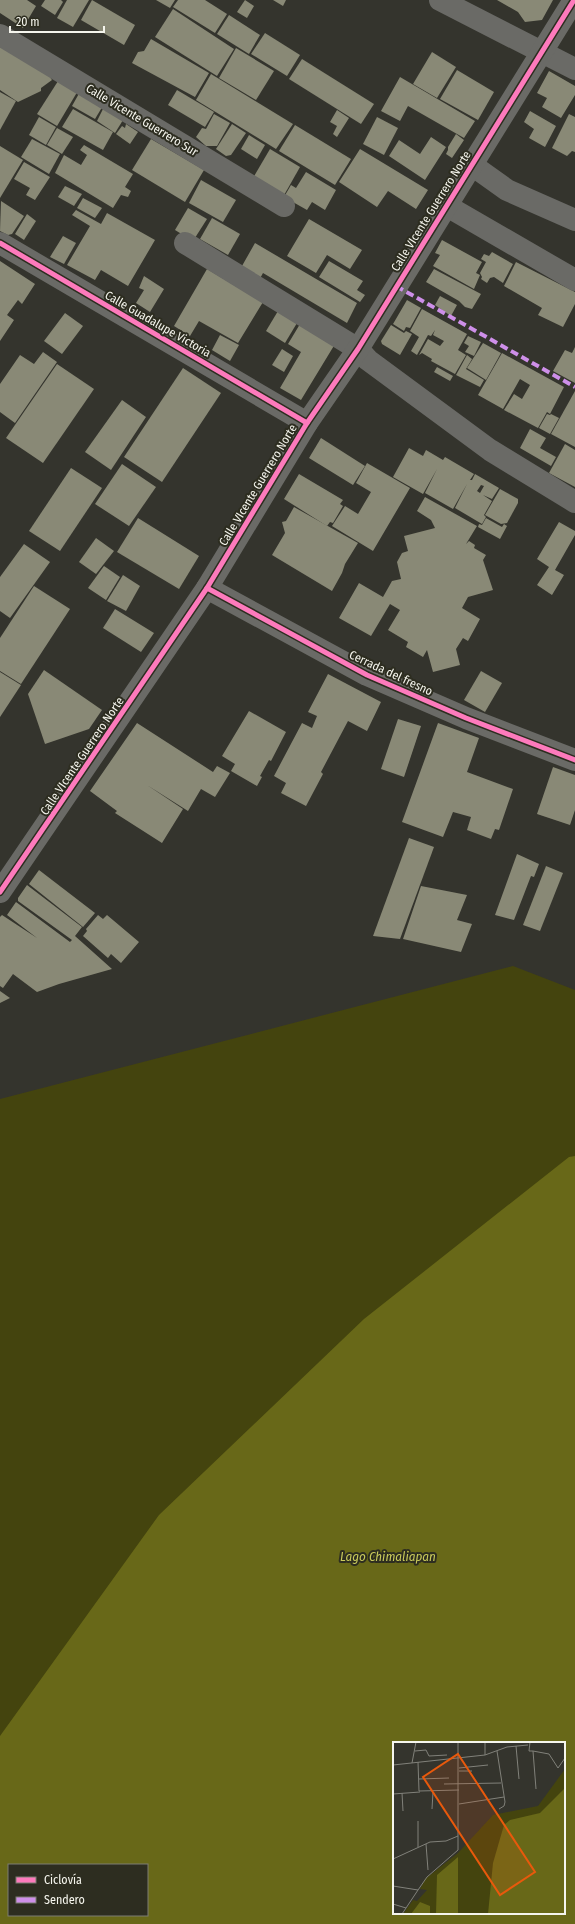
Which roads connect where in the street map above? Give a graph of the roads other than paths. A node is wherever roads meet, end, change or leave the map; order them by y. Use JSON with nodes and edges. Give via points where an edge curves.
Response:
{"nodes":[{"id":1,"x":440,"y":0,"type":"edge"},
{"id":2,"x":574,"y":0,"type":"edge"},
{"id":3,"x":0,"y":35,"type":"edge"},
{"id":4,"x":542,"y":54,"type":"junction"},
{"id":5,"x":575,"y":70,"type":"edge"},
{"id":6,"x":472,"y":165,"type":"junction"},
{"id":7,"x":284,"y":206,"type":"dead end"},
{"id":8,"x":447,"y":206,"type":"junction"},
{"id":9,"x":575,"y":220,"type":"edge"},
{"id":10,"x":0,"y":243,"type":"edge"},
{"id":11,"x":185,"y":243,"type":"dead end"},
{"id":12,"x":575,"y":280,"type":"edge"},
{"id":13,"x":358,"y":348,"type":"junction"},
{"id":14,"x":307,"y":422,"type":"junction"},
{"id":15,"x":575,"y":502,"type":"edge"},
{"id":16,"x":207,"y":588,"type":"junction"},
{"id":17,"x":575,"y":760,"type":"edge"},
{"id":18,"x":0,"y":892,"type":"edge"}],
"edges":[{"from":1,"to":4,"type":"street"},
{"from":2,"to":4,"type":"street","name":"Calle VIcente Guerrero Norte"},
{"from":3,"to":7,"type":"street","name":"Calle Vicente Guerrero Sur"},
{"from":4,"to":5,"type":"street"},
{"from":4,"to":6,"type":"street","name":"Calle VIcente Guerrero Norte"},
{"from":6,"to":8,"type":"street","name":"Calle VIcente Guerrero Norte"},
{"from":6,"to":9,"type":"street","via":[[507,190]]},
{"from":8,"to":12,"type":"street"},
{"from":8,"to":13,"type":"street","name":"Calle VIcente Guerrero Norte"},
{"from":10,"to":14,"type":"street","name":"Calle Guadalupe Victoria"},
{"from":11,"to":13,"type":"street"},
{"from":13,"to":14,"type":"street","name":"Calle VIcente Guerrero Norte"},
{"from":13,"to":15,"type":"street","via":[[368,360],[490,450]]},
{"from":14,"to":16,"type":"street","name":"Calle VIcente Guerrero Norte"},
{"from":16,"to":17,"type":"street","name":"Cerrada del fresno","via":[[367,675],[466,718]]},
{"from":16,"to":18,"type":"street","name":"Calle VIcente Guerrero Norte"}]}
